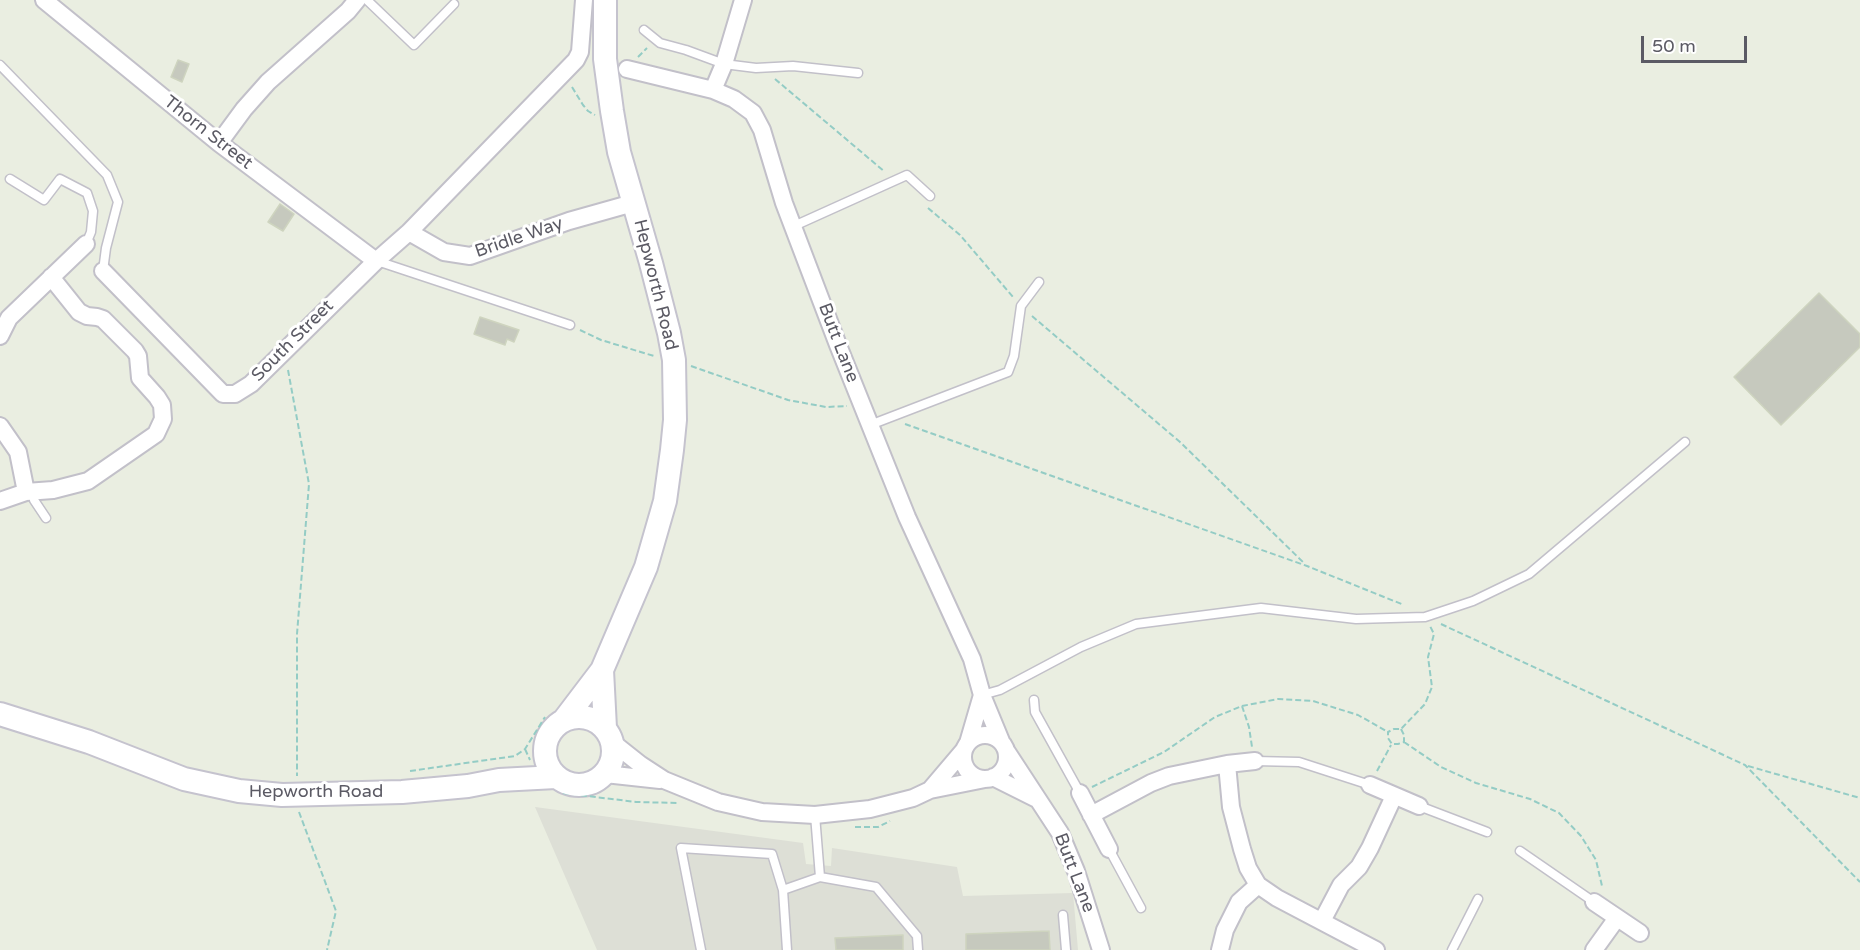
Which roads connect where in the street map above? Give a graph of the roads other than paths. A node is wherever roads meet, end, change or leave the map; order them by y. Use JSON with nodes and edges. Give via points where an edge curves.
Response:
{"nodes":[{"id":1,"x":44,"y":0,"type":"edge"},
{"id":2,"x":357,"y":0,"type":"edge"},
{"id":3,"x":367,"y":0,"type":"edge"},
{"id":4,"x":584,"y":0,"type":"edge"},
{"id":5,"x":605,"y":0,"type":"edge"},
{"id":6,"x":743,"y":0,"type":"edge"},
{"id":7,"x":454,"y":4,"type":"dead end"},
{"id":8,"x":644,"y":30,"type":"dead end"},
{"id":9,"x":724,"y":64,"type":"junction"},
{"id":10,"x":0,"y":65,"type":"edge"},
{"id":11,"x":627,"y":69,"type":"road end"},
{"id":12,"x":858,"y":73,"type":"dead end"},
{"id":13,"x":713,"y":90,"type":"junction"},
{"id":14,"x":219,"y":143,"type":"junction"},
{"id":15,"x":10,"y":179,"type":"dead end"},
{"id":16,"x":930,"y":196,"type":"dead end"},
{"id":17,"x":633,"y":203,"type":"junction"},
{"id":18,"x":794,"y":226,"type":"junction"},
{"id":19,"x":409,"y":232,"type":"junction"},
{"id":20,"x":86,"y":244,"type":"joint"},
{"id":21,"x":376,"y":261,"type":"junction"},
{"id":22,"x":103,"y":271,"type":"joint"},
{"id":23,"x":51,"y":277,"type":"junction"},
{"id":24,"x":1039,"y":282,"type":"dead end"},
{"id":25,"x":4,"y":316,"type":"edge"},
{"id":26,"x":570,"y":325,"type":"road end"},
{"id":27,"x":0,"y":336,"type":"edge"},
{"id":28,"x":870,"y":425,"type":"junction"},
{"id":29,"x":0,"y":426,"type":"edge"},
{"id":30,"x":1684,"y":442,"type":"dead end"},
{"id":31,"x":29,"y":491,"type":"junction"},
{"id":32,"x":0,"y":501,"type":"edge"},
{"id":33,"x":46,"y":518,"type":"dead end"},
{"id":34,"x":602,"y":670,"type":"junction"},
{"id":35,"x":982,"y":695,"type":"junction"},
{"id":36,"x":1034,"y":700,"type":"dead end"},
{"id":37,"x":0,"y":714,"type":"edge"},
{"id":38,"x":556,"y":717,"type":"junction"},
{"id":39,"x":609,"y":735,"type":"junction"},
{"id":40,"x":1004,"y":746,"type":"junction"},
{"id":41,"x":966,"y":747,"type":"junction"},
{"id":42,"x":544,"y":750,"type":"junction"},
{"id":43,"x":1255,"y":761,"type":"joint"},
{"id":44,"x":1227,"y":764,"type":"junction"},
{"id":45,"x":605,"y":774,"type":"junction"},
{"id":46,"x":989,"y":778,"type":"junction"},
{"id":47,"x":499,"y":780,"type":"junction"},
{"id":48,"x":664,"y":780,"type":"junction"},
{"id":49,"x":1370,"y":784,"type":"joint"},
{"id":50,"x":558,"y":785,"type":"junction"},
{"id":51,"x":930,"y":790,"type":"junction"},
{"id":52,"x":1080,"y":793,"type":"joint"},
{"id":53,"x":1394,"y":796,"type":"junction"},
{"id":54,"x":1038,"y":800,"type":"junction"},
{"id":55,"x":1419,"y":806,"type":"joint"},
{"id":56,"x":1091,"y":814,"type":"junction"},
{"id":57,"x":815,"y":815,"type":"junction"},
{"id":58,"x":1487,"y":832,"type":"dead end"},
{"id":59,"x":1109,"y":849,"type":"joint"},
{"id":60,"x":1520,"y":851,"type":"dead end"},
{"id":61,"x":820,"y":877,"type":"junction"},
{"id":62,"x":1258,"y":885,"type":"junction"},
{"id":63,"x":783,"y":890,"type":"junction"},
{"id":64,"x":1478,"y":898,"type":"dead end"},
{"id":65,"x":1594,"y":902,"type":"joint"},
{"id":66,"x":1141,"y":908,"type":"dead end"},
{"id":67,"x":1063,"y":915,"type":"dead end"},
{"id":68,"x":1617,"y":918,"type":"junction"},
{"id":69,"x":1322,"y":921,"type":"junction"},
{"id":70,"x":1640,"y":933,"type":"dead end"},
{"id":71,"x":701,"y":950,"type":"edge"},
{"id":72,"x":787,"y":950,"type":"edge"},
{"id":73,"x":918,"y":950,"type":"edge"},
{"id":74,"x":1066,"y":950,"type":"edge"},
{"id":75,"x":1101,"y":950,"type":"edge"},
{"id":76,"x":1220,"y":950,"type":"edge"},
{"id":77,"x":1376,"y":950,"type":"edge"},
{"id":78,"x":1452,"y":950,"type":"edge"},
{"id":79,"x":1594,"y":950,"type":"edge"}],
"edges":[{"from":1,"to":14,"type":"street","name":"Thorn Street"},
{"from":2,"to":14,"type":"street","via":[[268,82]]},
{"from":3,"to":7,"type":"lane","via":[[414,45]]},
{"from":4,"to":19,"type":"street","name":"South Street","via":[[576,60]]},
{"from":5,"to":17,"type":"street","name":"Hepworth Road","via":[[607,84]]},
{"from":6,"to":9,"type":"street"},
{"from":8,"to":9,"type":"lane","via":[[660,43]]},
{"from":9,"to":12,"type":"lane"},
{"from":9,"to":13,"type":"street"},
{"from":10,"to":22,"type":"lane","name":"South Street","via":[[108,175],[118,202]]},
{"from":11,"to":13,"type":"street","name":"Butt Lane"},
{"from":13,"to":18,"type":"street","name":"Butt Lane","via":[[753,112]]},
{"from":14,"to":21,"type":"street","name":"Thorn Street"},
{"from":15,"to":20,"type":"lane","via":[[44,200],[60,179],[87,193],[93,211]]},
{"from":16,"to":18,"type":"lane","via":[[907,175]]},
{"from":17,"to":19,"type":"street","name":"Bridle Way","via":[[470,256],[444,252]]},
{"from":17,"to":34,"type":"street","name":"Hepworth Road","via":[[664,310],[664,358],[675,420],[665,501],[646,567]]},
{"from":18,"to":28,"type":"street","name":"Butt Lane"},
{"from":19,"to":21,"type":"street","name":"South Street"},
{"from":20,"to":23,"type":"street"},
{"from":21,"to":22,"type":"street","name":"South Street","via":[[251,384],[235,394],[223,394]]},
{"from":21,"to":26,"type":"lane"},
{"from":23,"to":25,"type":"street"},
{"from":23,"to":31,"type":"street","via":[[79,312],[103,319],[135,351],[140,378],[162,405],[163,419],[156,434],[88,481],[53,490]]},
{"from":24,"to":28,"type":"lane","via":[[1021,306],[1008,372]]},
{"from":25,"to":27,"type":"street"},
{"from":28,"to":35,"type":"street","name":"Butt Lane","via":[[972,659]]},
{"from":29,"to":31,"type":"street","via":[[18,452]]},
{"from":30,"to":35,"type":"lane","via":[[1529,574],[1473,601],[1425,617],[1356,619],[1261,608],[1136,624]]},
{"from":31,"to":32,"type":"street"},
{"from":31,"to":33,"type":"lane"},
{"from":34,"to":38,"type":"street","name":"Hepworth Road"},
{"from":34,"to":39,"type":"street","name":"Hepworth Road"},
{"from":35,"to":40,"type":"street","name":"Butt Lane"},
{"from":35,"to":41,"type":"street"},
{"from":36,"to":52,"type":"lane","via":[[1035,712]]},
{"from":37,"to":47,"type":"street","name":"Hepworth Road","via":[[89,742],[184,779],[239,791],[282,795],[402,792]]},
{"from":38,"to":39,"type":"street","via":[[590,718]]},
{"from":38,"to":42,"type":"street"},
{"from":39,"to":45,"type":"street","via":[[613,759]]},
{"from":39,"to":48,"type":"street"},
{"from":40,"to":41,"type":"street","via":[[994,736],[984,735],[975,737]]},
{"from":40,"to":46,"type":"street","via":[[1005,767]]},
{"from":40,"to":54,"type":"street","name":"Butt Lane"},
{"from":41,"to":46,"type":"street","via":[[965,766],[977,777]]},
{"from":41,"to":51,"type":"street"},
{"from":42,"to":47,"type":"street","name":"Hepworth Road"},
{"from":42,"to":50,"type":"street"},
{"from":43,"to":44,"type":"street"},
{"from":43,"to":49,"type":"lane","via":[[1299,762]]},
{"from":44,"to":56,"type":"street","via":[[1169,776]]},
{"from":44,"to":62,"type":"street","via":[[1231,807],[1248,868]]},
{"from":45,"to":48,"type":"street"},
{"from":45,"to":50,"type":"street","via":[[586,785]]},
{"from":46,"to":51,"type":"street"},
{"from":46,"to":54,"type":"street","name":"Butt Lane"},
{"from":47,"to":50,"type":"street","name":"Hepworth Road","via":[[537,777]]},
{"from":48,"to":57,"type":"street","via":[[742,808]]},
{"from":49,"to":53,"type":"street"},
{"from":51,"to":57,"type":"street","via":[[870,809]]},
{"from":52,"to":56,"type":"street"},
{"from":53,"to":55,"type":"street"},
{"from":53,"to":69,"type":"street","via":[[1371,848],[1341,885]]},
{"from":54,"to":75,"type":"street","name":"Butt Lane","via":[[1073,861]]},
{"from":55,"to":58,"type":"lane"},
{"from":56,"to":59,"type":"street"},
{"from":57,"to":61,"type":"lane"},
{"from":59,"to":66,"type":"lane"},
{"from":60,"to":65,"type":"lane"},
{"from":61,"to":63,"type":"lane"},
{"from":61,"to":73,"type":"lane","via":[[876,887],[917,936]]},
{"from":62,"to":69,"type":"street"},
{"from":62,"to":76,"type":"street","via":[[1239,902]]},
{"from":63,"to":71,"type":"lane","via":[[772,854],[681,848]]},
{"from":63,"to":72,"type":"lane"},
{"from":64,"to":78,"type":"lane"},
{"from":65,"to":68,"type":"street"},
{"from":67,"to":74,"type":"lane"},
{"from":68,"to":70,"type":"street"},
{"from":68,"to":79,"type":"street"},
{"from":69,"to":77,"type":"street"}]}
